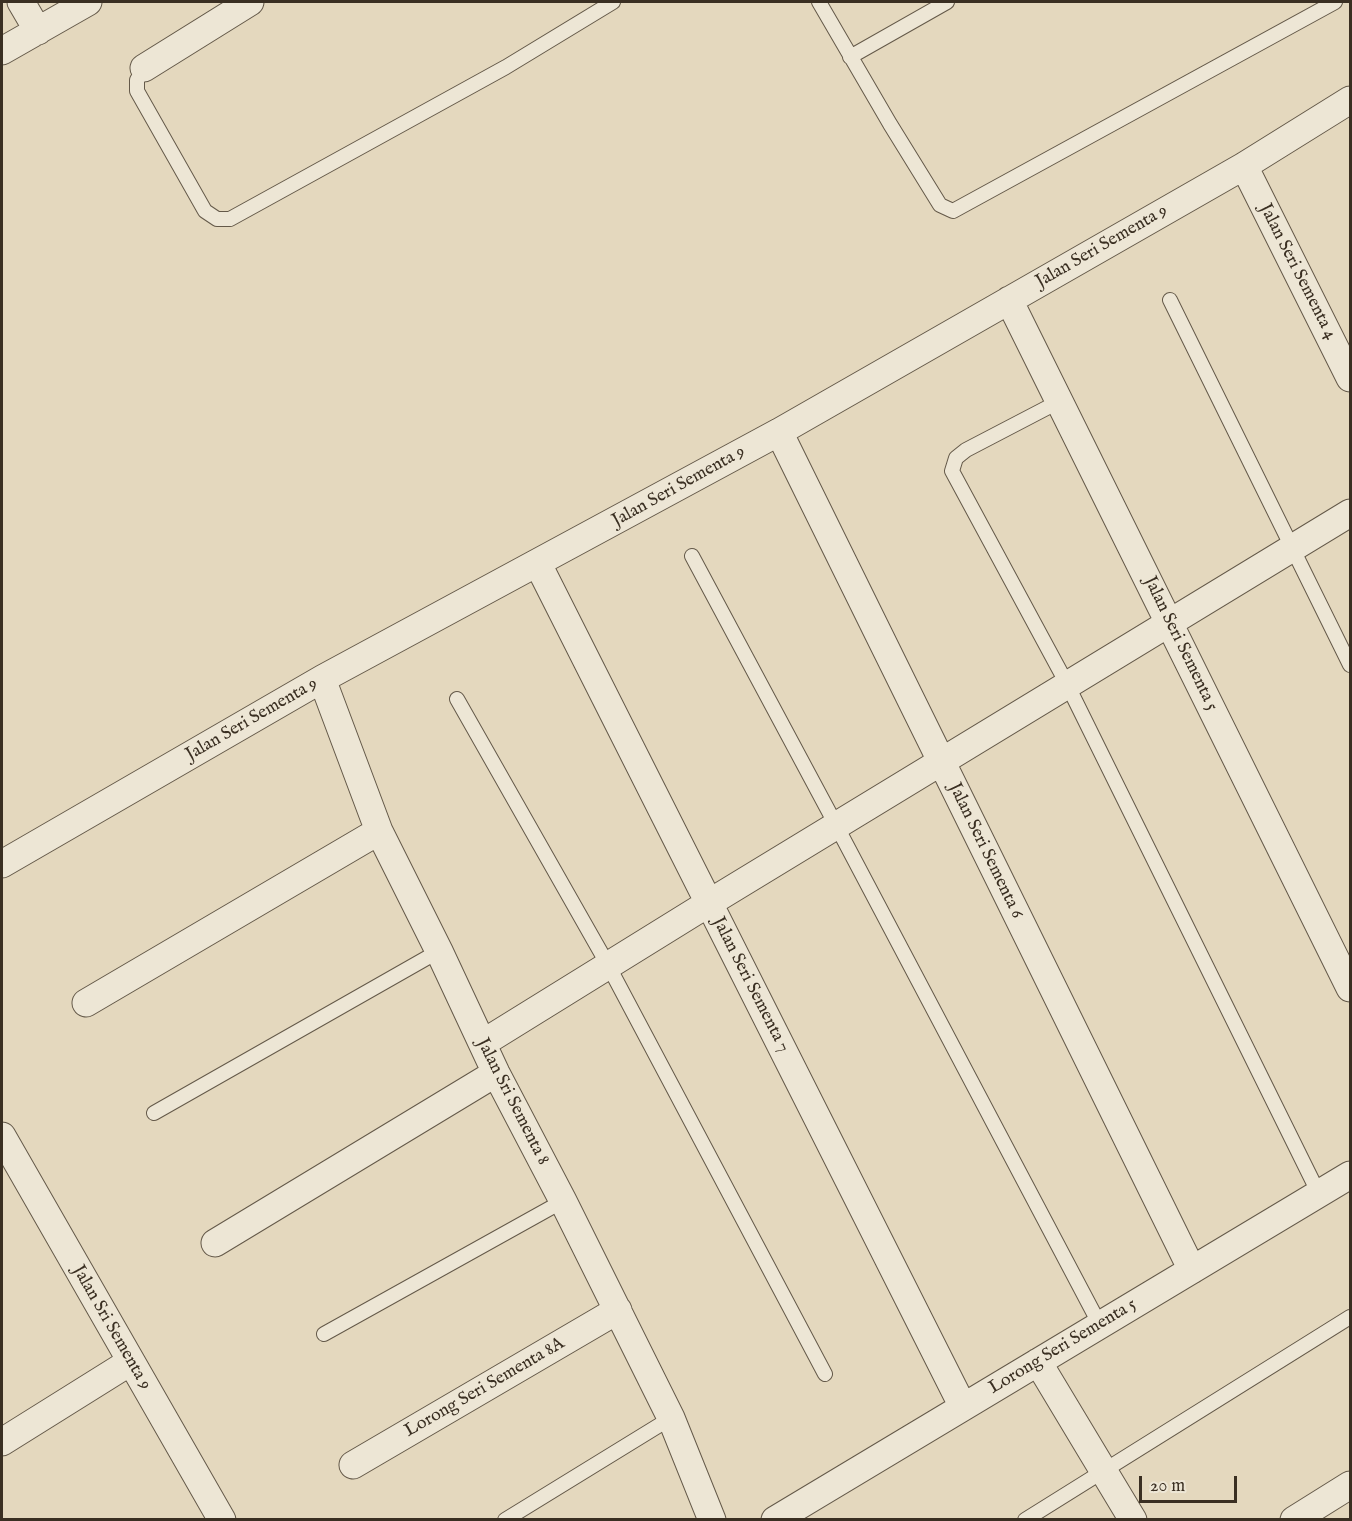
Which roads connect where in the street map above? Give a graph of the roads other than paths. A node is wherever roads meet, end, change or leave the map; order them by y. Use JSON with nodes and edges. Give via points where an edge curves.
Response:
{"nodes":[{"id":1,"x":21,"y":2,"type":"edge"},
{"id":2,"x":88,"y":2,"type":"edge"},
{"id":3,"x":249,"y":2,"type":"edge"},
{"id":4,"x":613,"y":2,"type":"edge"},
{"id":5,"x":819,"y":2,"type":"edge"},
{"id":6,"x":947,"y":2,"type":"edge"},
{"id":7,"x":1335,"y":2,"type":"edge"},
{"id":8,"x":38,"y":31,"type":"junction"},
{"id":9,"x":2,"y":51,"type":"edge"},
{"id":10,"x":850,"y":57,"type":"junction"},
{"id":11,"x":144,"y":68,"type":"joint"},
{"id":12,"x":1350,"y":100,"type":"edge"},
{"id":13,"x":1244,"y":166,"type":"junction"},
{"id":14,"x":1009,"y":300,"type":"junction"},
{"id":15,"x":1170,"y":300,"type":"dead end"},
{"id":16,"x":1350,"y":378,"type":"edge"},
{"id":17,"x":1060,"y":401,"type":"junction"},
{"id":18,"x":779,"y":432,"type":"junction"},
{"id":19,"x":1350,"y":513,"type":"edge"},
{"id":20,"x":1292,"y":548,"type":"junction"},
{"id":21,"x":692,"y":556,"type":"dead end"},
{"id":22,"x":538,"y":564,"type":"junction"},
{"id":23,"x":1169,"y":622,"type":"junction"},
{"id":24,"x":1350,"y":665,"type":"edge"},
{"id":25,"x":322,"y":679,"type":"junction"},
{"id":26,"x":1067,"y":684,"type":"junction"},
{"id":27,"x":457,"y":699,"type":"dead end"},
{"id":28,"x":941,"y":761,"type":"junction"},
{"id":29,"x":836,"y":825,"type":"junction"},
{"id":30,"x":379,"y":831,"type":"junction"},
{"id":31,"x":2,"y":864,"type":"edge"},
{"id":32,"x":709,"y":903,"type":"junction"},
{"id":33,"x":439,"y":951,"type":"junction"},
{"id":34,"x":1344,"y":958,"type":"edge"},
{"id":35,"x":609,"y":965,"type":"junction"},
{"id":36,"x":1350,"y":988,"type":"edge"},
{"id":37,"x":86,"y":1003,"type":"dead end"},
{"id":38,"x":483,"y":1043,"type":"junction"},
{"id":39,"x":496,"y":1073,"type":"junction"},
{"id":40,"x":154,"y":1113,"type":"dead end"},
{"id":41,"x":2,"y":1136,"type":"edge"},
{"id":42,"x":1350,"y":1175,"type":"edge"},
{"id":43,"x":1319,"y":1194,"type":"junction"},
{"id":44,"x":563,"y":1201,"type":"junction"},
{"id":45,"x":215,"y":1243,"type":"dead end"},
{"id":46,"x":1192,"y":1270,"type":"junction"},
{"id":47,"x":618,"y":1310,"type":"junction"},
{"id":48,"x":1350,"y":1317,"type":"edge"},
{"id":49,"x":1100,"y":1325,"type":"junction"},
{"id":50,"x":324,"y":1334,"type":"dead end"},
{"id":51,"x":130,"y":1362,"type":"junction"},
{"id":52,"x":1038,"y":1362,"type":"junction"},
{"id":53,"x":825,"y":1374,"type":"dead end"},
{"id":54,"x":963,"y":1407,"type":"junction"},
{"id":55,"x":671,"y":1418,"type":"junction"},
{"id":56,"x":2,"y":1442,"type":"edge"},
{"id":57,"x":353,"y":1465,"type":"dead end"},
{"id":58,"x":1104,"y":1471,"type":"junction"},
{"id":59,"x":1350,"y":1485,"type":"edge"},
{"id":60,"x":222,"y":1520,"type":"edge"},
{"id":61,"x":505,"y":1520,"type":"edge"},
{"id":62,"x":712,"y":1520,"type":"edge"},
{"id":63,"x":775,"y":1520,"type":"edge"},
{"id":64,"x":1025,"y":1520,"type":"edge"},
{"id":65,"x":1133,"y":1520,"type":"edge"},
{"id":66,"x":1294,"y":1520,"type":"edge"}],
"edges":[{"from":1,"to":8,"type":"street"},
{"from":2,"to":8,"type":"street"},
{"from":3,"to":11,"type":"street"},
{"from":4,"to":11,"type":"lane","via":[[506,67],[230,219],[217,219],[205,211],[137,92],[137,80]]},
{"from":5,"to":10,"type":"lane"},
{"from":6,"to":10,"type":"lane"},
{"from":7,"to":10,"type":"lane","via":[[953,211],[940,205]]},
{"from":8,"to":9,"type":"street"},
{"from":12,"to":13,"type":"street","name":"Jalan Seri Sementa 9"},
{"from":13,"to":14,"type":"street","name":"Jalan Seri Sementa 9"},
{"from":13,"to":16,"type":"street","name":"Jalan Seri Sementa 4"},
{"from":14,"to":17,"type":"street","name":"Jalan Seri Sementa 5"},
{"from":14,"to":18,"type":"street","name":"Jalan Seri Sementa 9"},
{"from":15,"to":20,"type":"lane"},
{"from":17,"to":23,"type":"street","name":"Jalan Seri Sementa 5"},
{"from":17,"to":26,"type":"lane","via":[[966,450],[956,458],[952,471]]},
{"from":18,"to":22,"type":"street","name":"Jalan Seri Sementa 9"},
{"from":18,"to":28,"type":"street","name":"Jalan Seri Sementa 6"},
{"from":19,"to":20,"type":"street"},
{"from":20,"to":23,"type":"street"},
{"from":20,"to":24,"type":"lane"},
{"from":21,"to":29,"type":"lane"},
{"from":22,"to":25,"type":"street","name":"Jalan Seri Sementa 9"},
{"from":22,"to":32,"type":"street","name":"Jalan Seri Sementa 7"},
{"from":23,"to":26,"type":"street"},
{"from":23,"to":34,"type":"street","name":"Jalan Seri Sementa 5"},
{"from":25,"to":30,"type":"street","name":"Jalan Sri Sementa 8"},
{"from":25,"to":31,"type":"street","name":"Jalan Seri Sementa 9"},
{"from":26,"to":28,"type":"street"},
{"from":26,"to":43,"type":"lane"},
{"from":27,"to":35,"type":"lane"},
{"from":28,"to":29,"type":"street"},
{"from":28,"to":46,"type":"street","name":"Jalan Seri Sementa 6"},
{"from":29,"to":32,"type":"street"},
{"from":29,"to":49,"type":"lane"},
{"from":30,"to":33,"type":"street","name":"Jalan Sri Sementa 8"},
{"from":30,"to":37,"type":"street"},
{"from":32,"to":35,"type":"street"},
{"from":32,"to":54,"type":"street","name":"Jalan Seri Sementa 7"},
{"from":33,"to":38,"type":"street","name":"Jalan Sri Sementa 8"},
{"from":33,"to":40,"type":"lane"},
{"from":34,"to":36,"type":"street","name":"Jalan Seri Sementa 5"},
{"from":35,"to":38,"type":"street"},
{"from":35,"to":53,"type":"lane"},
{"from":38,"to":39,"type":"street","name":"Jalan Sri Sementa 8"},
{"from":39,"to":44,"type":"street","name":"Jalan Sri Sementa 8"},
{"from":39,"to":45,"type":"street"},
{"from":41,"to":51,"type":"street","name":"Jalan Sri Sementa 9"},
{"from":42,"to":43,"type":"street","name":"Lorong Seri Sementa 5"},
{"from":43,"to":46,"type":"street","name":"Lorong Seri Sementa 5"},
{"from":44,"to":47,"type":"street","name":"Jalan Sri Sementa 8"},
{"from":44,"to":50,"type":"lane"},
{"from":46,"to":49,"type":"street","name":"Lorong Seri Sementa 5"},
{"from":47,"to":55,"type":"street","name":"Jalan Sri Sementa 8"},
{"from":47,"to":57,"type":"street","name":"Lorong Seri Sementa 8A"},
{"from":48,"to":58,"type":"lane"},
{"from":49,"to":52,"type":"street","name":"Lorong Seri Sementa 5"},
{"from":51,"to":56,"type":"street"},
{"from":51,"to":60,"type":"street","name":"Jalan Sri Sementa 9"},
{"from":52,"to":54,"type":"street","name":"Lorong Seri Sementa 5"},
{"from":52,"to":58,"type":"street"},
{"from":54,"to":63,"type":"street","name":"Lorong Seri Sementa 5"},
{"from":55,"to":61,"type":"lane"},
{"from":55,"to":62,"type":"street","name":"Jalan Sri Sementa 8"},
{"from":58,"to":64,"type":"lane"},
{"from":58,"to":65,"type":"street"},
{"from":59,"to":66,"type":"street"}]}
